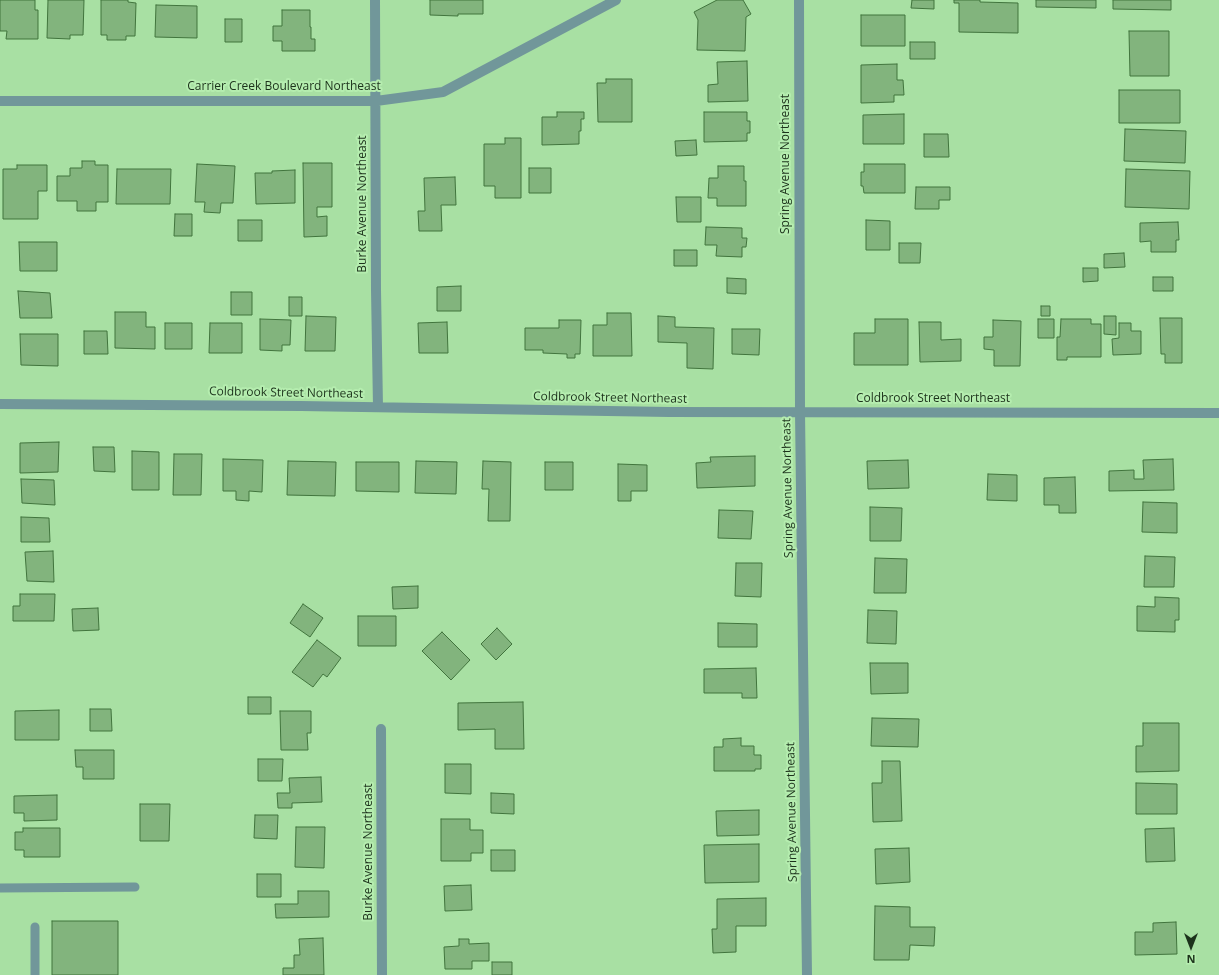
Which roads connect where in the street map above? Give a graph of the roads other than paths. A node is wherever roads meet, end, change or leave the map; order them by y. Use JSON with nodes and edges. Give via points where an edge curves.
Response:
{"nodes":[{"id":1,"x":375,"y":0,"type":"edge"},
{"id":2,"x":616,"y":0,"type":"edge"},
{"id":3,"x":799,"y":0,"type":"edge"},
{"id":4,"x":0,"y":101,"type":"edge"},
{"id":5,"x":376,"y":101,"type":"junction"},
{"id":6,"x":0,"y":404,"type":"edge"},
{"id":7,"x":378,"y":407,"type":"junction"},
{"id":8,"x":800,"y":412,"type":"junction"},
{"id":9,"x":1219,"y":413,"type":"edge"},
{"id":10,"x":381,"y":729,"type":"dead end"},
{"id":11,"x":135,"y":887,"type":"dead end"},
{"id":12,"x":0,"y":888,"type":"edge"},
{"id":13,"x":35,"y":927,"type":"dead end"},
{"id":14,"x":35,"y":975,"type":"edge"},
{"id":15,"x":382,"y":975,"type":"edge"},
{"id":16,"x":807,"y":975,"type":"edge"}],
"edges":[{"from":1,"to":5,"type":"street","name":"Burke Avenue Northeast"},
{"from":2,"to":5,"type":"street","name":"Carrier Creek Boulevard Northeast","via":[[443,92]]},
{"from":3,"to":8,"type":"street","name":"Spring Avenue Northeast"},
{"from":4,"to":5,"type":"street","name":"Carrier Creek Boulevard Northeast"},
{"from":5,"to":7,"type":"street","name":"Burke Avenue Northeast"},
{"from":6,"to":7,"type":"street","name":"Coldbrook Street Northeast"},
{"from":7,"to":8,"type":"street","name":"Coldbrook Street Northeast"},
{"from":8,"to":9,"type":"street","name":"Coldbrook Street Northeast"},
{"from":8,"to":16,"type":"street","name":"Spring Avenue Northeast"},
{"from":10,"to":15,"type":"street","name":"Burke Avenue Northeast"},
{"from":11,"to":12,"type":"lane"},
{"from":13,"to":14,"type":"lane"}]}
